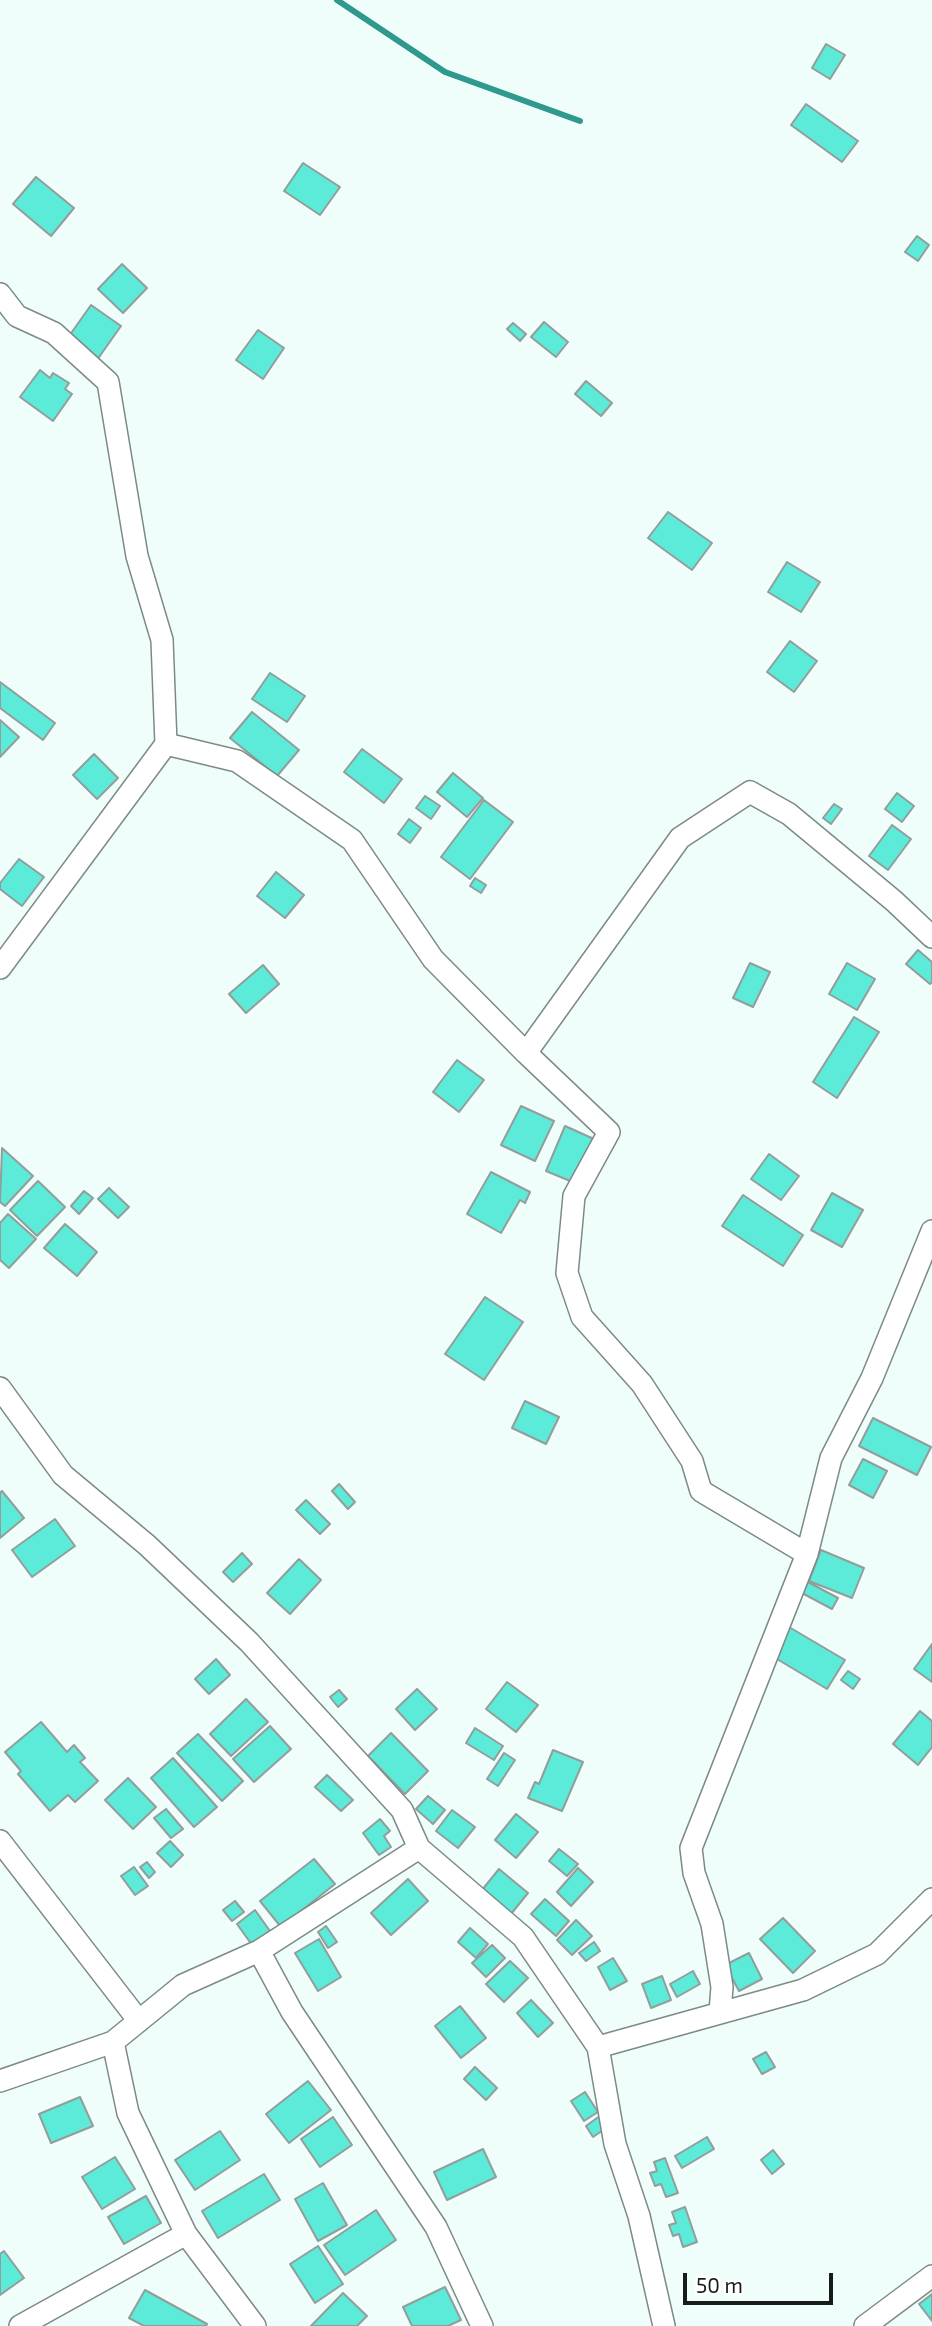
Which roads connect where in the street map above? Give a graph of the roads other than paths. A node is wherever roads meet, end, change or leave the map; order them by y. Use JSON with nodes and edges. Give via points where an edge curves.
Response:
{"nodes":[{"id":1,"x":0,"y":294,"type":"edge"},
{"id":2,"x":166,"y":744,"type":"junction"},
{"id":3,"x":932,"y":937,"type":"edge"},
{"id":4,"x":0,"y":968,"type":"edge"},
{"id":5,"x":526,"y":1053,"type":"junction"},
{"id":6,"x":932,"y":1231,"type":"edge"},
{"id":7,"x":0,"y":1388,"type":"edge"},
{"id":8,"x":807,"y":1554,"type":"junction"},
{"id":9,"x":0,"y":1841,"type":"edge"},
{"id":10,"x":419,"y":1848,"type":"junction"},
{"id":11,"x":932,"y":1899,"type":"edge"},
{"id":12,"x":259,"y":1951,"type":"junction"},
{"id":13,"x":720,"y":2012,"type":"junction"},
{"id":14,"x":139,"y":2021,"type":"junction"},
{"id":15,"x":113,"y":2042,"type":"junction"},
{"id":16,"x":598,"y":2047,"type":"junction"},
{"id":17,"x":0,"y":2081,"type":"edge"},
{"id":18,"x":186,"y":2234,"type":"junction"},
{"id":19,"x":932,"y":2276,"type":"edge"},
{"id":20,"x":20,"y":2326,"type":"edge"},
{"id":21,"x":255,"y":2326,"type":"edge"},
{"id":22,"x":482,"y":2326,"type":"edge"},
{"id":23,"x":664,"y":2326,"type":"edge"},
{"id":24,"x":864,"y":2326,"type":"edge"}],
"edges":[{"from":1,"to":2,"type":"street","via":[[17,316],[54,333],[108,382],[137,556],[162,640]]},
{"from":2,"to":4,"type":"street"},
{"from":2,"to":5,"type":"street","via":[[237,761],[352,840],[433,959]]},
{"from":3,"to":5,"type":"street","via":[[789,814],[750,792],[680,838]]},
{"from":5,"to":8,"type":"street","via":[[609,1132],[574,1196],[568,1273],[582,1317],[642,1384],[692,1461],[701,1491]]},
{"from":6,"to":8,"type":"street","via":[[872,1378],[831,1458]]},
{"from":7,"to":10,"type":"street","via":[[63,1475],[249,1642],[366,1770],[402,1810]]},
{"from":8,"to":13,"type":"street","via":[[691,1848],[694,1873],[712,1924],[722,1987]]},
{"from":9,"to":14,"type":"street"},
{"from":10,"to":12,"type":"street"},
{"from":10,"to":16,"type":"street","via":[[523,1937]]},
{"from":11,"to":13,"type":"street","via":[[877,1954],[803,1990]]},
{"from":12,"to":14,"type":"street","via":[[183,1985]]},
{"from":12,"to":22,"type":"street","via":[[292,2012],[436,2227]]},
{"from":13,"to":16,"type":"street"},
{"from":14,"to":15,"type":"street"},
{"from":15,"to":17,"type":"street"},
{"from":15,"to":18,"type":"street","via":[[128,2113]]},
{"from":16,"to":23,"type":"street","via":[[615,2144],[639,2216]]},
{"from":18,"to":20,"type":"street"},
{"from":18,"to":21,"type":"street"},
{"from":19,"to":24,"type":"street"}]}
